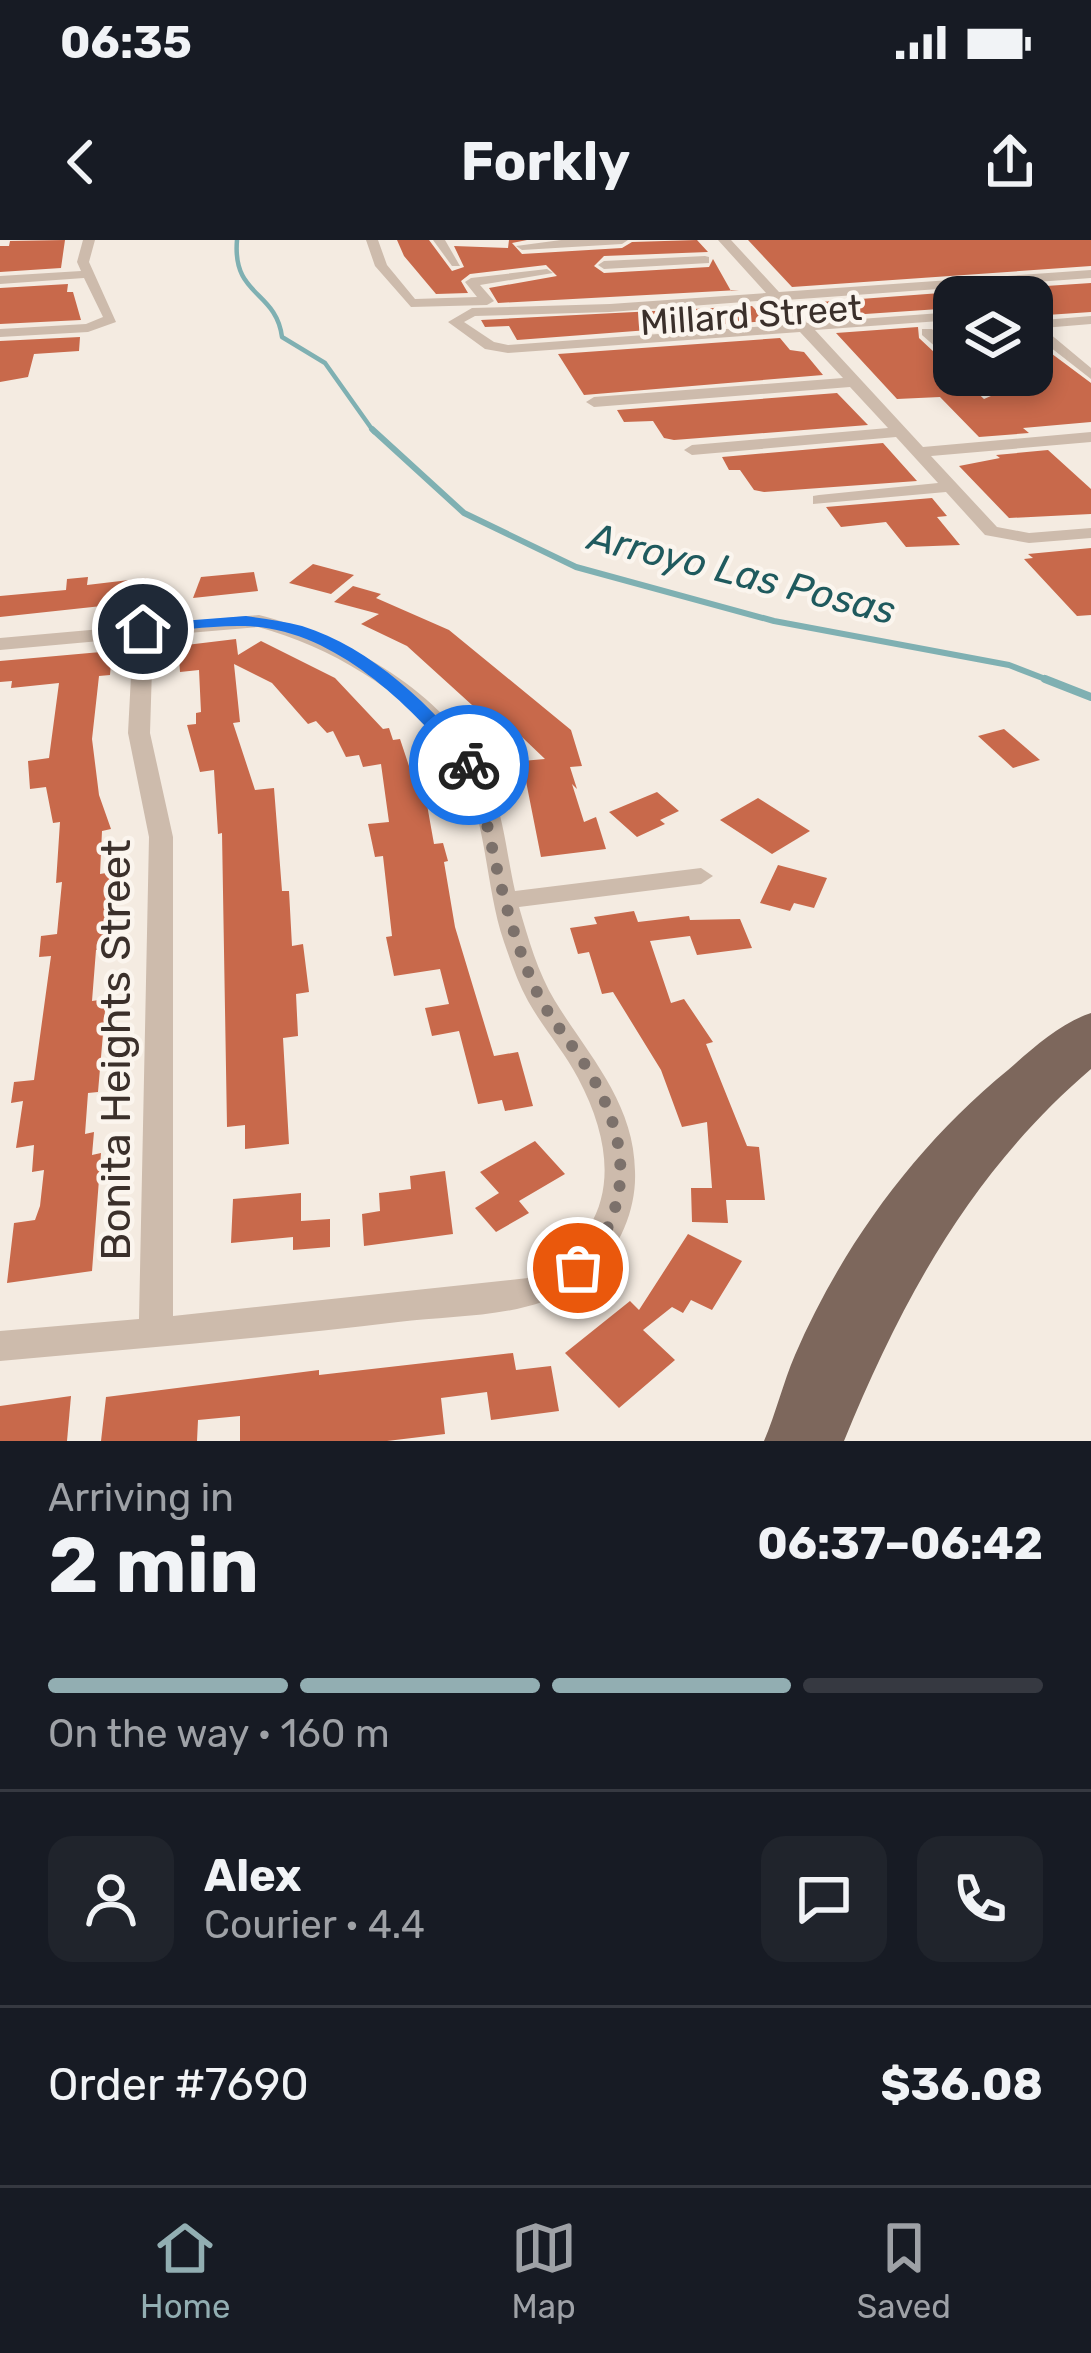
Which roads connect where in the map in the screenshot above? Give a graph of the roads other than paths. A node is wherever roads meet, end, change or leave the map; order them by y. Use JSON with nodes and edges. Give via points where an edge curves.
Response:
{"nodes":[{"id":1,"x":89,"y":240,"type":"edge"},
{"id":2,"x":372,"y":240,"type":"edge"},
{"id":3,"x":622,"y":240,"type":"edge"},
{"id":4,"x":724,"y":240,"type":"edge"},
{"id":5,"x":444,"y":241,"type":"edge"},
{"id":6,"x":522,"y":246,"type":"dead end"},
{"id":7,"x":705,"y":260,"type":"dead end"},
{"id":8,"x":1091,"y":260,"type":"edge"},
{"id":9,"x":456,"y":263,"type":"dead end"},
{"id":10,"x":604,"y":265,"type":"dead end"},
{"id":11,"x":547,"y":273,"type":"dead end"},
{"id":12,"x":86,"y":274,"type":"junction"},
{"id":13,"x":1088,"y":276,"type":"edge"},
{"id":14,"x":0,"y":280,"type":"edge"},
{"id":15,"x":762,"y":282,"type":"junction"},
{"id":16,"x":843,"y":291,"type":"junction"},
{"id":17,"x":774,"y":297,"type":"junction"},
{"id":18,"x":487,"y":301,"type":"junction"},
{"id":19,"x":700,"y":301,"type":"junction"},
{"id":20,"x":1091,"y":306,"type":"edge"},
{"id":21,"x":1053,"y":309,"type":"edge"},
{"id":22,"x":933,"y":318,"type":"edge"},
{"id":23,"x":1091,"y":320,"type":"edge"},
{"id":24,"x":875,"y":322,"type":"junction"},
{"id":25,"x":1053,"y":323,"type":"edge"},
{"id":26,"x":802,"y":328,"type":"junction"},
{"id":27,"x":0,"y":332,"type":"edge"},
{"id":28,"x":927,"y":332,"type":"junction"},
{"id":29,"x":933,"y":332,"type":"edge"},
{"id":30,"x":725,"y":333,"type":"junction"},
{"id":31,"x":933,"y":338,"type":"edge"},
{"id":32,"x":814,"y":340,"type":"junction"},
{"id":33,"x":1053,"y":343,"type":"edge"},
{"id":34,"x":552,"y":359,"type":"dead end"},
{"id":35,"x":1091,"y":375,"type":"edge"},
{"id":36,"x":852,"y":382,"type":"junction"},
{"id":37,"x":593,"y":403,"type":"dead end"},
{"id":38,"x":899,"y":432,"type":"junction"},
{"id":39,"x":1091,"y":437,"type":"edge"},
{"id":40,"x":692,"y":450,"type":"dead end"},
{"id":41,"x":917,"y":452,"type":"junction"},
{"id":42,"x":949,"y":487,"type":"junction"},
{"id":43,"x":819,"y":500,"type":"dead end"},
{"id":44,"x":1091,"y":532,"type":"edge"},
{"id":45,"x":143,"y":629,"type":"junction"},
{"id":46,"x":0,"y":644,"type":"edge"},
{"id":47,"x":700,"y":876,"type":"dead end"},
{"id":48,"x":504,"y":901,"type":"junction"},
{"id":49,"x":1091,"y":1026,"type":"edge"},
{"id":50,"x":1091,"y":1049,"type":"edge"},
{"id":51,"x":156,"y":1330,"type":"junction"},
{"id":52,"x":0,"y":1346,"type":"edge"},
{"id":53,"x":786,"y":1441,"type":"edge"},
{"id":54,"x":821,"y":1441,"type":"edge"}],
"edges":[{"from":1,"to":12,"type":"street"},
{"from":2,"to":18,"type":"street","via":[[381,266],[411,303]]},
{"from":3,"to":6,"type":"street"},
{"from":4,"to":15,"type":"street"},
{"from":5,"to":9,"type":"street"},
{"from":7,"to":10,"type":"street","via":[[680,268]]},
{"from":8,"to":15,"type":"street"},
{"from":11,"to":18,"type":"street","via":[[470,282]]},
{"from":12,"to":14,"type":"street"},
{"from":12,"to":27,"type":"street","via":[[111,313],[106,323]]},
{"from":13,"to":16,"type":"street"},
{"from":15,"to":17,"type":"street"},
{"from":15,"to":18,"type":"street"},
{"from":16,"to":17,"type":"street"},
{"from":16,"to":24,"type":"street"},
{"from":17,"to":19,"type":"street"},
{"from":17,"to":26,"type":"street"},
{"from":19,"to":30,"type":"street"},
{"from":19,"to":30,"type":"street","via":[[472,313],[455,322],[501,348]]},
{"from":20,"to":21,"type":"street"},
{"from":22,"to":24,"type":"street"},
{"from":23,"to":25,"type":"street"},
{"from":24,"to":26,"type":"street"},
{"from":26,"to":30,"type":"street"},
{"from":26,"to":32,"type":"street"},
{"from":28,"to":29,"type":"street","name":"Millard Street"},
{"from":28,"to":31,"type":"street"},
{"from":28,"to":32,"type":"street","name":"Millard Street"},
{"from":32,"to":34,"type":"street","name":"Millard Street"},
{"from":32,"to":36,"type":"street"},
{"from":33,"to":35,"type":"street"},
{"from":36,"to":37,"type":"street"},
{"from":36,"to":38,"type":"street"},
{"from":38,"to":40,"type":"street"},
{"from":38,"to":41,"type":"street"},
{"from":39,"to":41,"type":"street"},
{"from":41,"to":42,"type":"street"},
{"from":42,"to":43,"type":"street"},
{"from":42,"to":44,"type":"street","via":[[992,530],[1013,537]]},
{"from":45,"to":46,"type":"street"},
{"from":45,"to":48,"type":"street","via":[[246,621],[285,627],[386,681],[464,754],[478,782]]},
{"from":45,"to":51,"type":"street","name":"Bonita Heights Street","via":[[139,733],[161,837]]},
{"from":47,"to":48,"type":"street"},
{"from":48,"to":51,"type":"street","via":[[534,986],[589,1071],[616,1142],[621,1199],[594,1252],[555,1284],[510,1297]]},
{"from":49,"to":53,"type":"main road","via":[[1006,1090],[922,1182],[816,1355]]},
{"from":50,"to":54,"type":"main road","via":[[1022,1105],[920,1232]]},
{"from":51,"to":52,"type":"street"}]}
